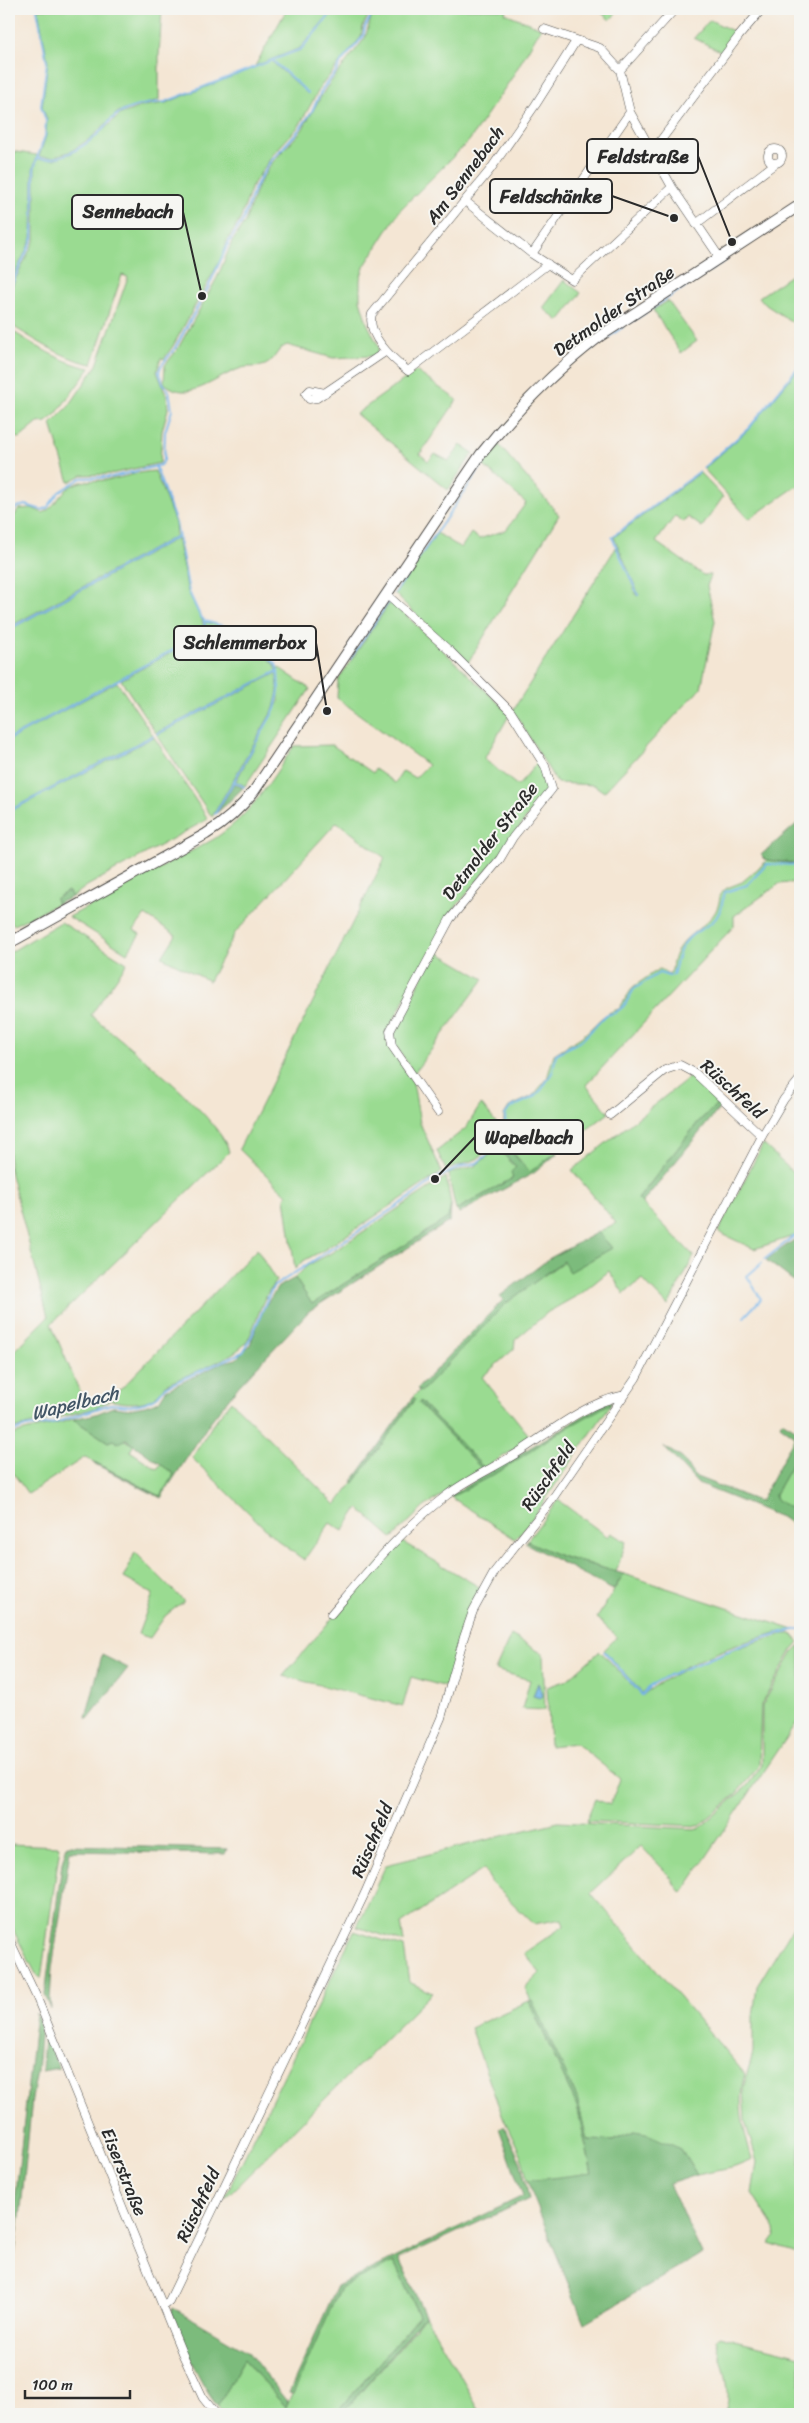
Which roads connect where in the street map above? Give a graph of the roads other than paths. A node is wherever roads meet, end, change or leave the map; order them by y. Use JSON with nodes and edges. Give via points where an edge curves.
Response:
{"nodes":[{"id":1,"x":675,"y":9,"type":"edge"},
{"id":2,"x":762,"y":9,"type":"edge"},
{"id":3,"x":544,"y":29,"type":"dead end"},
{"id":4,"x":576,"y":41,"type":"junction"},
{"id":5,"x":620,"y":70,"type":"junction"},
{"id":6,"x":630,"y":112,"type":"junction"},
{"id":7,"x":652,"y":152,"type":"junction"},
{"id":8,"x":776,"y":163,"type":"dead end"},
{"id":9,"x":672,"y":187,"type":"junction"},
{"id":10,"x":465,"y":201,"type":"junction"},
{"id":11,"x":800,"y":205,"type":"edge"},
{"id":12,"x":696,"y":224,"type":"junction"},
{"id":13,"x":532,"y":254,"type":"junction"},
{"id":14,"x":720,"y":258,"type":"junction"},
{"id":15,"x":548,"y":264,"type":"junction"},
{"id":16,"x":385,"y":352,"type":"junction"},
{"id":17,"x":325,"y":393,"type":"dead end"},
{"id":18,"x":387,"y":595,"type":"junction"},
{"id":19,"x":9,"y":943,"type":"edge"},
{"id":20,"x":800,"y":1079,"type":"edge"},
{"id":21,"x":438,"y":1112,"type":"dead end"},
{"id":22,"x":610,"y":1115,"type":"dead end"},
{"id":23,"x":762,"y":1136,"type":"junction"},
{"id":24,"x":621,"y":1396,"type":"junction"},
{"id":25,"x":331,"y":1614,"type":"dead end"},
{"id":26,"x":9,"y":1939,"type":"edge"},
{"id":27,"x":163,"y":2306,"type":"junction"},
{"id":28,"x":216,"y":2414,"type":"edge"}],
"edges":[{"from":1,"to":5,"type":"street"},
{"from":2,"to":7,"type":"street","via":[[738,36]]},
{"from":3,"to":4,"type":"street"},
{"from":4,"to":5,"type":"street","via":[[600,48]]},
{"from":4,"to":10,"type":"street","name":"Am Sennebach","via":[[536,104]]},
{"from":5,"to":6,"type":"street"},
{"from":6,"to":7,"type":"street"},
{"from":6,"to":13,"type":"street"},
{"from":7,"to":9,"type":"street"},
{"from":8,"to":12,"type":"street"},
{"from":9,"to":12,"type":"street"},
{"from":9,"to":15,"type":"street","via":[[577,278],[568,279]]},
{"from":10,"to":13,"type":"street"},
{"from":10,"to":16,"type":"street","name":"Am Sennebach","via":[[372,314],[372,327]]},
{"from":11,"to":14,"type":"main road","name":"Detmolder Straße"},
{"from":12,"to":14,"type":"street"},
{"from":13,"to":15,"type":"street"},
{"from":14,"to":18,"type":"main road","name":"Detmolder Straße","via":[[600,336],[534,391],[481,454]]},
{"from":15,"to":16,"type":"street","name":"Am Sennebach","via":[[408,371]]},
{"from":16,"to":17,"type":"street"},
{"from":18,"to":19,"type":"main road","name":"Detmolder Straße","via":[[240,810],[206,834]]},
{"from":18,"to":21,"type":"street","name":"Detmolder Straße","via":[[512,712],[552,783],[552,788],[495,865],[450,919],[390,1031],[392,1046]]},
{"from":20,"to":23,"type":"street","name":"Rüschfeld"},
{"from":22,"to":23,"type":"street","name":"Rüschfeld","via":[[665,1070],[680,1065],[694,1073]]},
{"from":23,"to":24,"type":"street","name":"Rüschfeld","via":[[636,1378]]},
{"from":24,"to":25,"type":"street","name":"Rüschfeld","via":[[608,1399],[558,1426],[499,1466],[448,1494],[396,1538]]},
{"from":24,"to":27,"type":"street","name":"Rüschfeld","via":[[548,1505],[495,1571],[473,1611],[441,1718],[365,1893],[169,2301]]},
{"from":26,"to":27,"type":"street","name":"Eiserstraße","via":[[37,1998]]},
{"from":27,"to":28,"type":"street","name":"Eiserstraße","via":[[203,2398]]}]}
